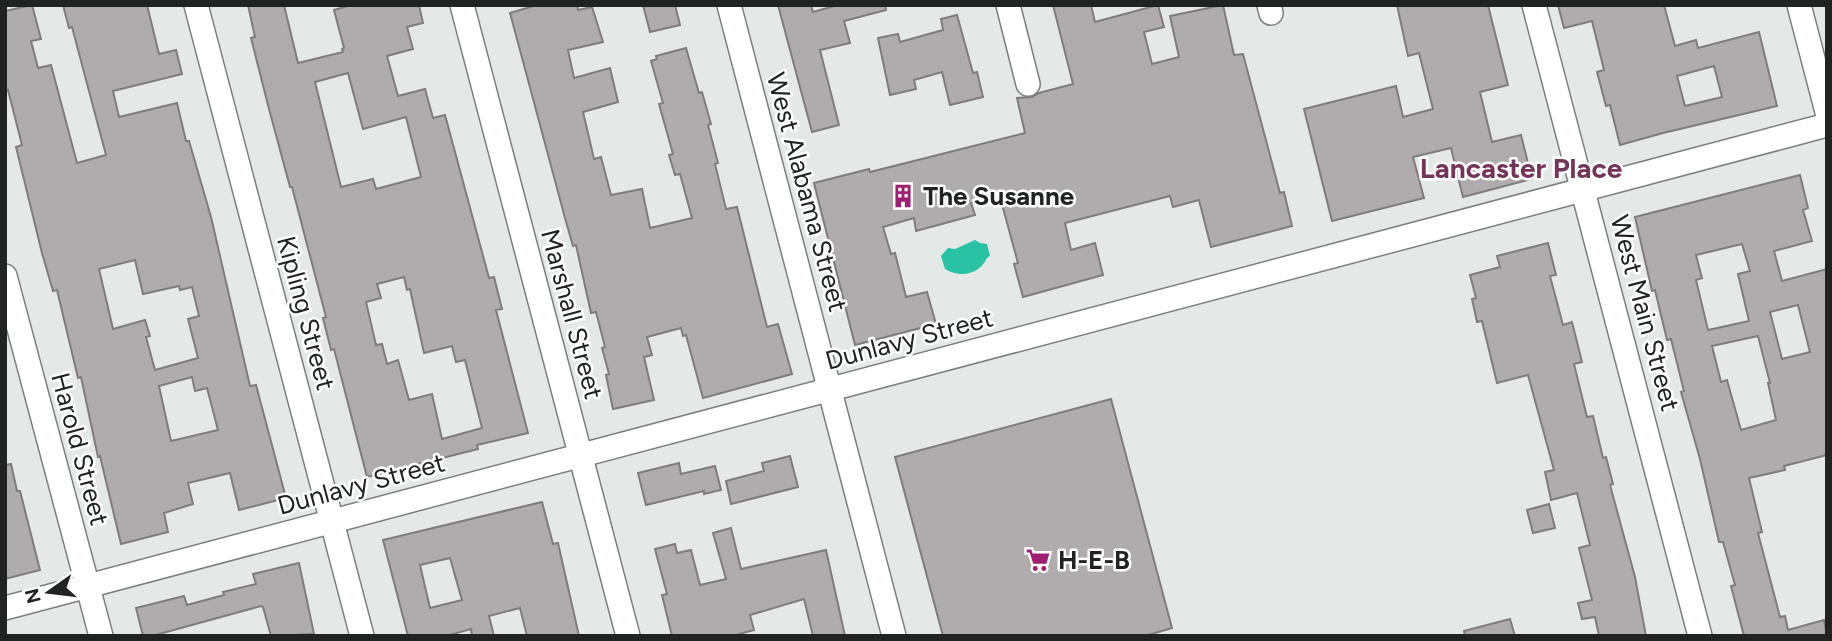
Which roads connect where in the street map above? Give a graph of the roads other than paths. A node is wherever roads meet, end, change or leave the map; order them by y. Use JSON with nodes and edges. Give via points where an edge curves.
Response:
{"nodes":[{"id":1,"x":196,"y":5,"type":"edge"},
{"id":2,"x":462,"y":5,"type":"edge"},
{"id":3,"x":729,"y":5,"type":"edge"},
{"id":4,"x":1008,"y":5,"type":"edge"},
{"id":5,"x":1534,"y":5,"type":"edge"},
{"id":6,"x":1799,"y":5,"type":"edge"},
{"id":7,"x":1028,"y":84,"type":"dead end"},
{"id":8,"x":1827,"y":112,"type":"edge"},
{"id":9,"x":1827,"y":125,"type":"edge"},
{"id":10,"x":1583,"y":190,"type":"junction"},
{"id":11,"x":5,"y":276,"type":"edge"},
{"id":12,"x":830,"y":389,"type":"junction"},
{"id":13,"x":580,"y":455,"type":"junction"},
{"id":14,"x":332,"y":521,"type":"junction"},
{"id":15,"x":88,"y":586,"type":"junction"},
{"id":16,"x":5,"y":608,"type":"edge"},
{"id":17,"x":101,"y":636,"type":"edge"},
{"id":18,"x":362,"y":636,"type":"edge"},
{"id":19,"x":628,"y":636,"type":"edge"},
{"id":20,"x":894,"y":636,"type":"edge"},
{"id":21,"x":1700,"y":636,"type":"edge"}],
"edges":[{"from":1,"to":14,"type":"street","name":"Kipling Street"},
{"from":2,"to":13,"type":"street","name":"Marshall Street"},
{"from":3,"to":12,"type":"street","name":"West Alabama Street"},
{"from":4,"to":7,"type":"street"},
{"from":5,"to":10,"type":"street","name":"West Main Street"},
{"from":6,"to":8,"type":"street"},
{"from":9,"to":10,"type":"street","name":"Dunlavy Street"},
{"from":10,"to":12,"type":"street","name":"Dunlavy Street"},
{"from":10,"to":21,"type":"street","name":"West Main Street"},
{"from":11,"to":15,"type":"street","name":"Harold Street"},
{"from":12,"to":13,"type":"street","name":"Dunlavy Street"},
{"from":12,"to":20,"type":"street","name":"West Alabama Street"},
{"from":13,"to":14,"type":"street","name":"Dunlavy Street"},
{"from":13,"to":19,"type":"street","name":"Marshall Street"},
{"from":14,"to":15,"type":"street","name":"Dunlavy Street"},
{"from":14,"to":18,"type":"street","name":"Kipling Street"},
{"from":15,"to":16,"type":"street","name":"Dunlavy Street"},
{"from":15,"to":17,"type":"street","name":"Harold Street"}]}
